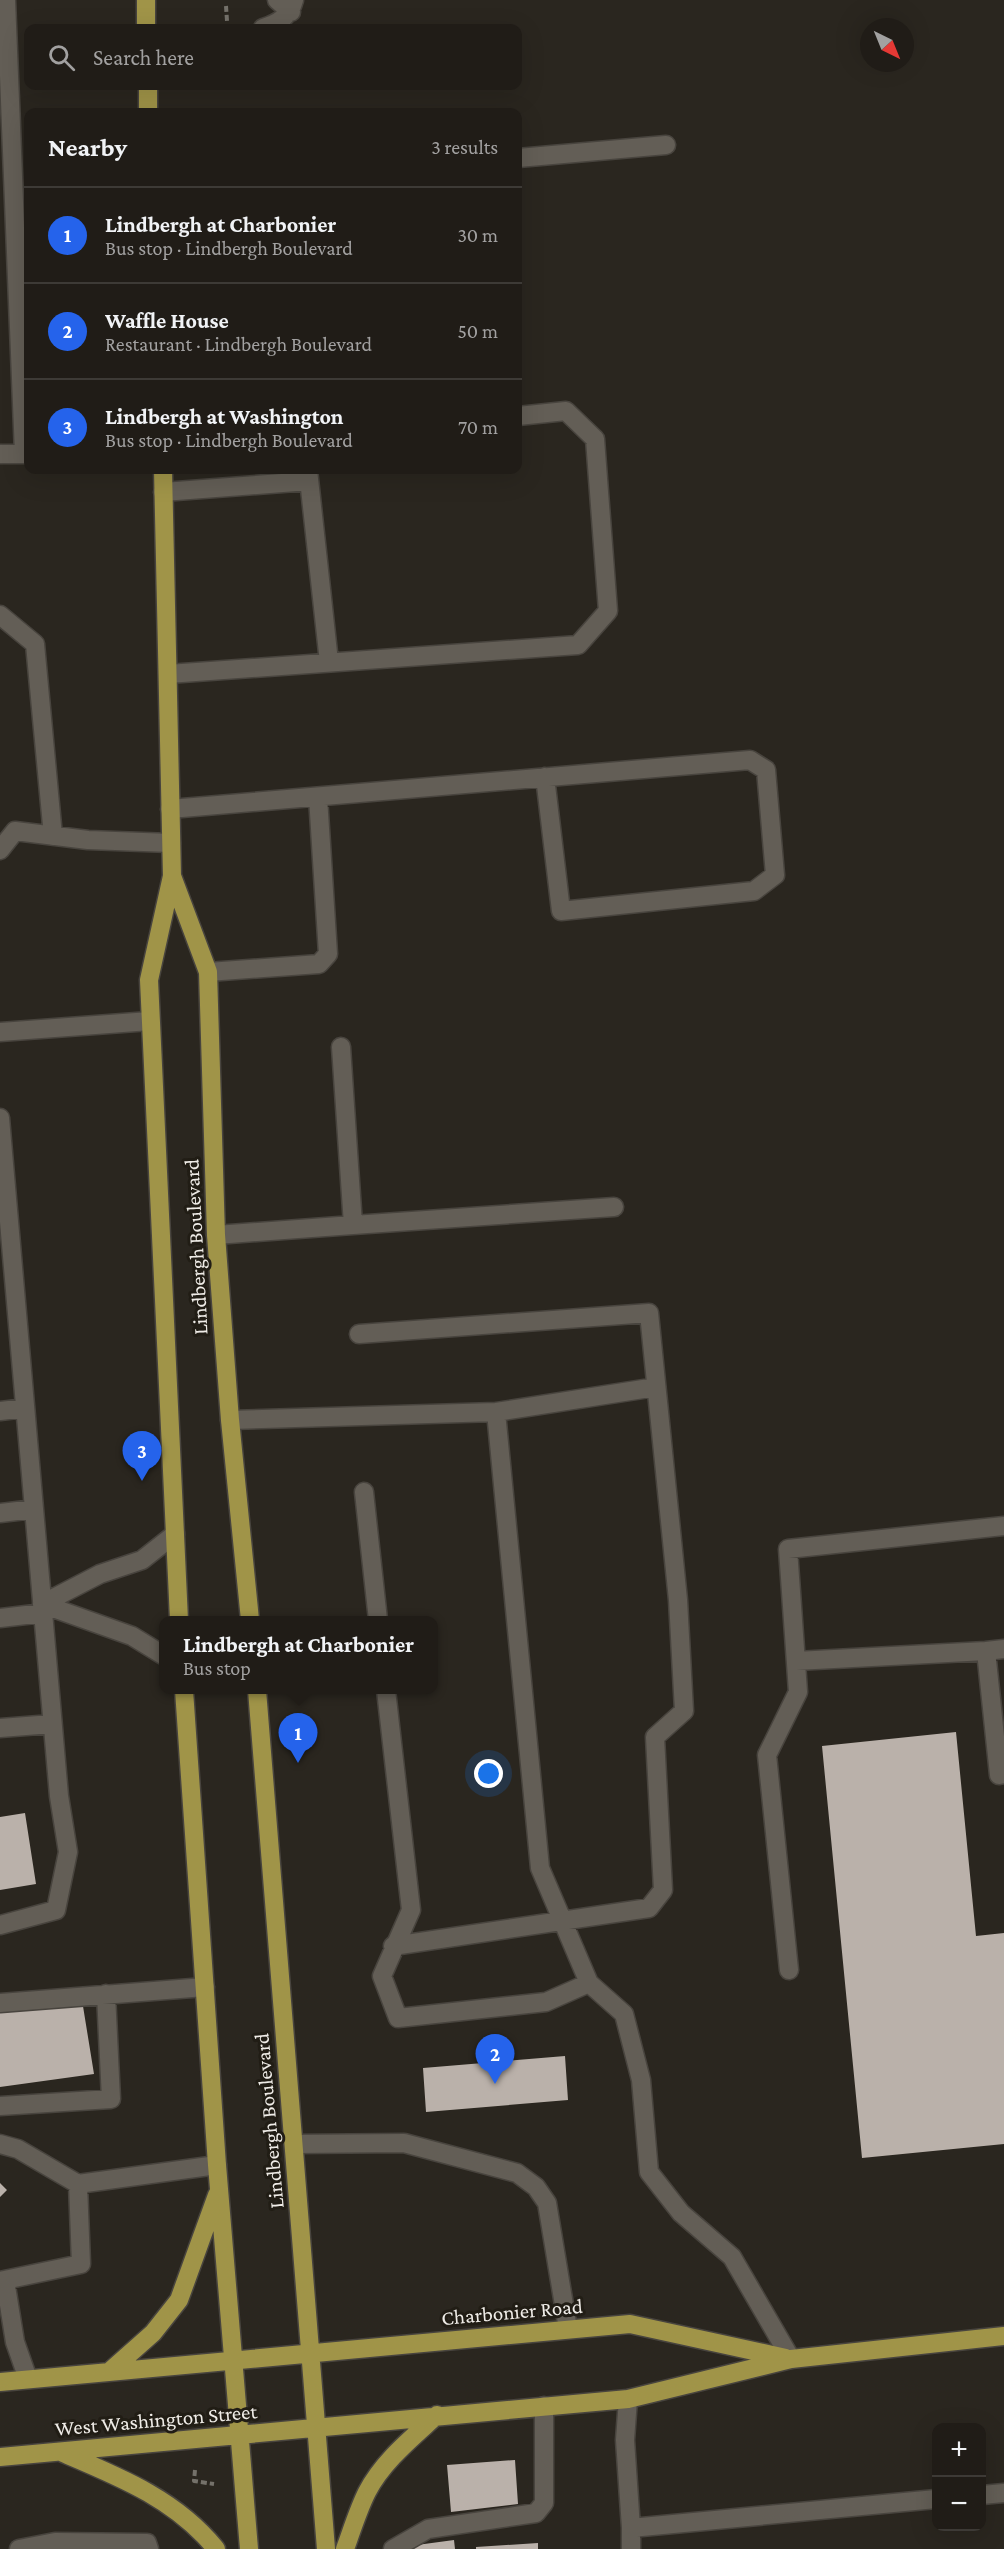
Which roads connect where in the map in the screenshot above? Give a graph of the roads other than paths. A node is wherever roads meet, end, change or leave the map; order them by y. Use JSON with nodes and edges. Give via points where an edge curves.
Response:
{"nodes":[{"id":1,"x":6,"y":0,"type":"edge"},
{"id":2,"x":146,"y":0,"type":"edge"},
{"id":3,"x":277,"y":0,"type":"edge"},
{"id":4,"x":292,"y":6,"type":"edge"},
{"id":5,"x":146,"y":24,"type":"edge"},
{"id":6,"x":268,"y":24,"type":"edge"},
{"id":7,"x":147,"y":90,"type":"edge"},
{"id":8,"x":148,"y":108,"type":"edge"},
{"id":9,"x":666,"y":145,"type":"dead end"},
{"id":10,"x":522,"y":158,"type":"edge"},
{"id":11,"x":23,"y":289,"type":"edge"},
{"id":12,"x":24,"y":344,"type":"edge"},
{"id":13,"x":522,"y":416,"type":"edge"},
{"id":14,"x":0,"y":454,"type":"edge"},
{"id":15,"x":24,"y":454,"type":"edge"},
{"id":16,"x":163,"y":474,"type":"edge"},
{"id":17,"x":309,"y":475,"type":"edge"},
{"id":18,"x":164,"y":492,"type":"junction"},
{"id":19,"x":0,"y":615,"type":"edge"},
{"id":20,"x":329,"y":662,"type":"junction"},
{"id":21,"x":168,"y":674,"type":"junction"},
{"id":22,"x":545,"y":777,"type":"junction"},
{"id":23,"x":318,"y":797,"type":"junction"},
{"id":24,"x":170,"y":809,"type":"junction"},
{"id":25,"x":53,"y":836,"type":"junction"},
{"id":26,"x":171,"y":843,"type":"junction"},
{"id":27,"x":0,"y":850,"type":"edge"},
{"id":28,"x":172,"y":876,"type":"junction"},
{"id":29,"x":208,"y":972,"type":"junction"},
{"id":30,"x":150,"y":1021,"type":"junction"},
{"id":31,"x":0,"y":1032,"type":"edge"},
{"id":32,"x":341,"y":1047,"type":"dead end"},
{"id":33,"x":0,"y":1118,"type":"edge"},
{"id":34,"x":4,"y":1206,"type":"edge"},
{"id":35,"x":614,"y":1207,"type":"dead end"},
{"id":36,"x":353,"y":1225,"type":"junction"},
{"id":37,"x":216,"y":1235,"type":"junction"},
{"id":38,"x":8,"y":1302,"type":"edge"},
{"id":39,"x":359,"y":1334,"type":"dead end"},
{"id":40,"x":656,"y":1387,"type":"junction"},
{"id":41,"x":25,"y":1408,"type":"junction"},
{"id":42,"x":0,"y":1410,"type":"edge"},
{"id":43,"x":496,"y":1412,"type":"junction"},
{"id":44,"x":230,"y":1420,"type":"junction"},
{"id":45,"x":364,"y":1492,"type":"dead end"},
{"id":46,"x":34,"y":1509,"type":"junction"},
{"id":47,"x":0,"y":1513,"type":"edge"},
{"id":48,"x":1004,"y":1526,"type":"edge"},
{"id":49,"x":175,"y":1534,"type":"junction"},
{"id":50,"x":42,"y":1609,"type":"junction"},
{"id":51,"x":179,"y":1616,"type":"edge"},
{"id":52,"x":250,"y":1616,"type":"edge"},
{"id":53,"x":378,"y":1616,"type":"edge"},
{"id":54,"x":0,"y":1618,"type":"edge"},
{"id":55,"x":995,"y":1650,"type":"edge"},
{"id":56,"x":159,"y":1653,"type":"edge"},
{"id":57,"x":796,"y":1661,"type":"junction"},
{"id":58,"x":184,"y":1694,"type":"edge"},
{"id":59,"x":257,"y":1694,"type":"edge"},
{"id":60,"x":387,"y":1694,"type":"edge"},
{"id":61,"x":52,"y":1724,"type":"junction"},
{"id":62,"x":0,"y":1728,"type":"edge"},
{"id":63,"x":1004,"y":1774,"type":"edge"},
{"id":64,"x":564,"y":1923,"type":"junction"},
{"id":65,"x":0,"y":1925,"type":"edge"},
{"id":66,"x":393,"y":1946,"type":"junction"},
{"id":67,"x":789,"y":1970,"type":"dead end"},
{"id":68,"x":589,"y":1983,"type":"junction"},
{"id":69,"x":205,"y":1987,"type":"junction"},
{"id":70,"x":106,"y":1994,"type":"junction"},
{"id":71,"x":0,"y":2003,"type":"edge"},
{"id":72,"x":0,"y":2106,"type":"edge"},
{"id":73,"x":0,"y":2144,"type":"edge"},
{"id":74,"x":294,"y":2144,"type":"junction"},
{"id":75,"x":217,"y":2165,"type":"junction"},
{"id":76,"x":78,"y":2184,"type":"junction"},
{"id":77,"x":219,"y":2188,"type":"junction"},
{"id":78,"x":2,"y":2280,"type":"edge"},
{"id":79,"x":568,"y":2329,"type":"junction"},
{"id":80,"x":1004,"y":2336,"type":"edge"},
{"id":81,"x":310,"y":2353,"type":"junction"},
{"id":82,"x":791,"y":2359,"type":"junction"},
{"id":83,"x":233,"y":2361,"type":"junction"},
{"id":84,"x":109,"y":2372,"type":"junction"},
{"id":85,"x":28,"y":2379,"type":"junction"},
{"id":86,"x":0,"y":2382,"type":"edge"},
{"id":87,"x":628,"y":2399,"type":"junction"},
{"id":88,"x":544,"y":2406,"type":"junction"},
{"id":89,"x":437,"y":2415,"type":"junction"},
{"id":90,"x":317,"y":2427,"type":"junction"},
{"id":91,"x":239,"y":2436,"type":"junction"},
{"id":92,"x":59,"y":2451,"type":"junction"},
{"id":93,"x":0,"y":2457,"type":"edge"},
{"id":94,"x":1004,"y":2493,"type":"edge"},
{"id":95,"x":986,"y":2495,"type":"edge"},
{"id":96,"x":932,"y":2499,"type":"edge"},
{"id":97,"x":631,"y":2528,"type":"junction"},
{"id":98,"x":19,"y":2549,"type":"edge"},
{"id":99,"x":149,"y":2549,"type":"edge"},
{"id":100,"x":216,"y":2549,"type":"edge"},
{"id":101,"x":249,"y":2549,"type":"edge"},
{"id":102,"x":326,"y":2549,"type":"edge"},
{"id":103,"x":345,"y":2549,"type":"edge"},
{"id":104,"x":393,"y":2549,"type":"edge"},
{"id":105,"x":631,"y":2549,"type":"edge"}],
"edges":[{"from":1,"to":11,"type":"street"},
{"from":2,"to":5,"type":"main road"},
{"from":3,"to":4,"type":"street"},
{"from":4,"to":6,"type":"street"},
{"from":7,"to":8,"type":"main road"},
{"from":9,"to":10,"type":"street"},
{"from":11,"to":12,"type":"street"},
{"from":13,"to":20,"type":"street","via":[[566,411],[595,440],[608,611],[578,645]]},
{"from":14,"to":15,"type":"street"},
{"from":16,"to":18,"type":"main road","name":"Lindbergh Boulevard"},
{"from":17,"to":18,"type":"street"},
{"from":17,"to":20,"type":"street"},
{"from":18,"to":21,"type":"main road","name":"Lindbergh Boulevard"},
{"from":19,"to":25,"type":"street","via":[[35,644]]},
{"from":20,"to":21,"type":"street"},
{"from":21,"to":24,"type":"main road","name":"Lindbergh Boulevard"},
{"from":22,"to":22,"type":"street","via":[[750,760],[766,770],[775,875],[754,891],[561,911]]},
{"from":22,"to":23,"type":"street"},
{"from":23,"to":24,"type":"street"},
{"from":23,"to":29,"type":"street","via":[[328,954],[319,964]]},
{"from":24,"to":26,"type":"main road","name":"Lindbergh Boulevard"},
{"from":25,"to":26,"type":"street"},
{"from":25,"to":27,"type":"street","via":[[15,831]]},
{"from":26,"to":28,"type":"main road","name":"Lindbergh Boulevard"},
{"from":28,"to":29,"type":"main road","name":"Lindbergh Boulevard"},
{"from":28,"to":30,"type":"main road","name":"Lindbergh Boulevard","via":[[149,980]]},
{"from":29,"to":37,"type":"main road","name":"Lindbergh Boulevard"},
{"from":30,"to":31,"type":"street"},
{"from":30,"to":49,"type":"main road","name":"Lindbergh Boulevard"},
{"from":32,"to":36,"type":"street"},
{"from":33,"to":34,"type":"street"},
{"from":34,"to":38,"type":"street"},
{"from":35,"to":36,"type":"street"},
{"from":36,"to":37,"type":"street"},
{"from":37,"to":44,"type":"main road","name":"Lindbergh Boulevard"},
{"from":38,"to":41,"type":"street"},
{"from":39,"to":40,"type":"street","via":[[649,1313]]},
{"from":40,"to":43,"type":"street"},
{"from":40,"to":64,"type":"street","via":[[678,1600],[684,1712],[655,1737],[663,1890],[649,1908]]},
{"from":41,"to":42,"type":"street"},
{"from":41,"to":46,"type":"street"},
{"from":43,"to":44,"type":"street"},
{"from":43,"to":64,"type":"street","via":[[540,1868]]},
{"from":44,"to":52,"type":"main road","name":"Lindbergh Boulevard"},
{"from":45,"to":53,"type":"street"},
{"from":46,"to":47,"type":"street"},
{"from":46,"to":50,"type":"street"},
{"from":48,"to":57,"type":"street","via":[[788,1549]]},
{"from":49,"to":50,"type":"street","via":[[142,1560],[100,1574]]},
{"from":49,"to":51,"type":"main road","name":"Lindbergh Boulevard"},
{"from":50,"to":54,"type":"street"},
{"from":50,"to":56,"type":"street","via":[[132,1636]]},
{"from":50,"to":61,"type":"street"},
{"from":55,"to":57,"type":"street"},
{"from":55,"to":63,"type":"street","via":[[999,1775]]},
{"from":57,"to":67,"type":"street","via":[[798,1692],[767,1755]]},
{"from":58,"to":69,"type":"main road"},
{"from":59,"to":74,"type":"main road","name":"Lindbergh Boulevard"},
{"from":60,"to":66,"type":"street","via":[[411,1910]]},
{"from":61,"to":62,"type":"street"},
{"from":61,"to":65,"type":"street","via":[[68,1851],[56,1910]]},
{"from":64,"to":66,"type":"street"},
{"from":64,"to":68,"type":"street"},
{"from":66,"to":68,"type":"street","via":[[382,1976],[398,2018],[546,2002]]},
{"from":68,"to":82,"type":"street","via":[[624,2014],[641,2080],[649,2172],[681,2213],[732,2257]]},
{"from":69,"to":70,"type":"street"},
{"from":69,"to":75,"type":"main road"},
{"from":70,"to":71,"type":"street"},
{"from":70,"to":72,"type":"street","via":[[111,2099]]},
{"from":73,"to":76,"type":"street","via":[[18,2149]]},
{"from":74,"to":79,"type":"street","via":[[404,2143],[517,2173],[536,2187],[547,2203]]},
{"from":74,"to":81,"type":"main road","name":"Lindbergh Boulevard"},
{"from":75,"to":76,"type":"street"},
{"from":75,"to":77,"type":"main road"},
{"from":76,"to":78,"type":"street","via":[[81,2264]]},
{"from":77,"to":83,"type":"main road"},
{"from":77,"to":84,"type":"main road","via":[[179,2300],[153,2333]]},
{"from":78,"to":85,"type":"street","via":[[15,2342]]},
{"from":79,"to":81,"type":"main road","name":"Charbonier Road"},
{"from":79,"to":82,"type":"main road","name":"Charbonier Road","via":[[630,2324]]},
{"from":80,"to":82,"type":"main road","name":"Charbonier Road"},
{"from":81,"to":83,"type":"main road","name":"Charbonier Road"},
{"from":81,"to":90,"type":"main road","name":"Lindbergh Boulevard"},
{"from":82,"to":87,"type":"main road","name":"Charbonier Road"},
{"from":83,"to":84,"type":"main road"},
{"from":83,"to":91,"type":"main road"},
{"from":84,"to":85,"type":"main road"},
{"from":85,"to":86,"type":"main road"},
{"from":87,"to":88,"type":"main road","name":"Charbonier Road"},
{"from":87,"to":97,"type":"street","via":[[625,2440]]},
{"from":88,"to":89,"type":"main road","name":"Charbonier Road"},
{"from":88,"to":104,"type":"street","via":[[544,2503],[536,2513],[429,2529]]},
{"from":89,"to":90,"type":"main road","name":"Charbonier Road"},
{"from":89,"to":103,"type":"main road","via":[[393,2455],[376,2479]]},
{"from":90,"to":91,"type":"main road","name":"West Washington Street"},
{"from":90,"to":102,"type":"main road","name":"Lindbergh Boulevard"},
{"from":91,"to":92,"type":"main road","name":"West Washington Street"},
{"from":91,"to":101,"type":"main road"},
{"from":92,"to":93,"type":"main road","name":"West Washington Street"},
{"from":92,"to":100,"type":"main road","via":[[131,2482],[171,2506]]},
{"from":94,"to":95,"type":"street"},
{"from":96,"to":97,"type":"street"},
{"from":97,"to":105,"type":"street"},
{"from":98,"to":99,"type":"street","via":[[55,2542],[147,2543]]}]}
